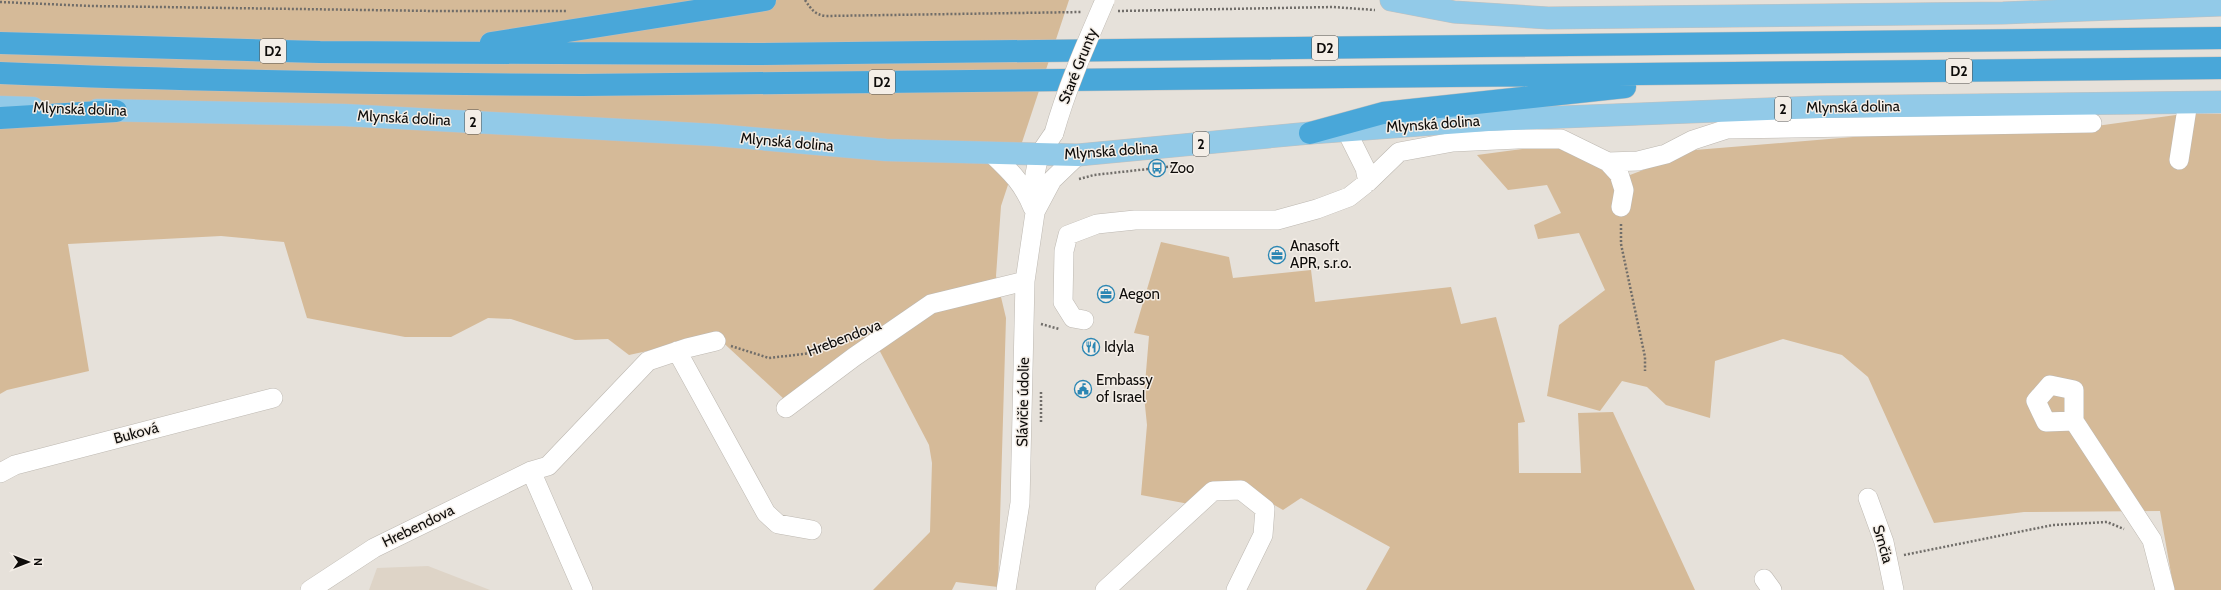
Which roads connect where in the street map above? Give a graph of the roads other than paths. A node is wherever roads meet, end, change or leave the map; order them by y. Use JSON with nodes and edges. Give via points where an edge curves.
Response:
{"nodes":[{"id":1,"x":765,"y":0,"type":"edge"},
{"id":2,"x":1105,"y":0,"type":"edge"},
{"id":3,"x":1391,"y":0,"type":"edge"},
{"id":4,"x":2221,"y":5,"type":"edge"},
{"id":5,"x":2221,"y":38,"type":"edge"},
{"id":6,"x":0,"y":43,"type":"edge"},
{"id":7,"x":429,"y":53,"type":"junction"},
{"id":8,"x":2221,"y":68,"type":"edge"},
{"id":9,"x":0,"y":73,"type":"edge"},
{"id":10,"x":1764,"y":73,"type":"junction"},
{"id":11,"x":2188,"y":102,"type":"junction"},
{"id":12,"x":2221,"y":102,"type":"edge"},
{"id":13,"x":0,"y":107,"type":"edge"},
{"id":14,"x":116,"y":111,"type":"junction"},
{"id":15,"x":0,"y":118,"type":"edge"},
{"id":16,"x":2092,"y":123,"type":"dead end"},
{"id":17,"x":1346,"y":130,"type":"junction"},
{"id":18,"x":1310,"y":132,"type":"junction"},
{"id":19,"x":991,"y":154,"type":"junction"},
{"id":20,"x":1048,"y":155,"type":"junction"},
{"id":21,"x":1078,"y":155,"type":"junction"},
{"id":22,"x":2179,"y":160,"type":"dead end"},
{"id":23,"x":1608,"y":162,"type":"junction"},
{"id":24,"x":1052,"y":180,"type":"junction"},
{"id":25,"x":1368,"y":182,"type":"junction"},
{"id":26,"x":1621,"y":207,"type":"road end"},
{"id":27,"x":1035,"y":213,"type":"junction"},
{"id":28,"x":1018,"y":284,"type":"junction"},
{"id":29,"x":1084,"y":320,"type":"dead end"},
{"id":30,"x":716,"y":341,"type":"road end"},
{"id":31,"x":678,"y":351,"type":"junction"},
{"id":32,"x":273,"y":398,"type":"dead end"},
{"id":33,"x":786,"y":408,"type":"dead end"},
{"id":34,"x":2074,"y":421,"type":"dead end"},
{"id":35,"x":531,"y":471,"type":"junction"},
{"id":36,"x":0,"y":473,"type":"edge"},
{"id":37,"x":1868,"y":498,"type":"dead end"},
{"id":38,"x":812,"y":530,"type":"dead end"},
{"id":39,"x":310,"y":590,"type":"edge"},
{"id":40,"x":583,"y":590,"type":"edge"},
{"id":41,"x":1006,"y":590,"type":"edge"},
{"id":42,"x":1105,"y":590,"type":"edge"},
{"id":43,"x":1236,"y":590,"type":"edge"},
{"id":44,"x":1894,"y":590,"type":"edge"},
{"id":45,"x":2165,"y":590,"type":"edge"}],
"edges":[{"from":1,"to":7,"type":"highway"},
{"from":2,"to":20,"type":"street","name":"Staré Grunty","bridge":true,"via":[[1063,101]]},
{"from":3,"to":4,"type":"main road","via":[[1454,12],[1548,18],[2003,13]]},
{"from":5,"to":7,"type":"highway","number":"D2","via":[[777,54]]},
{"from":6,"to":7,"type":"highway","number":"D2"},
{"from":8,"to":10,"type":"highway","number":"D2"},
{"from":9,"to":10,"type":"highway","number":"D2","via":[[117,78],[574,85]]},
{"from":10,"to":18,"type":"highway","via":[[1382,112]]},
{"from":11,"to":12,"type":"main road","name":"Mlynská dolina","number":"2"},
{"from":11,"to":17,"type":"main road","name":"Mlynská dolina","number":"2","via":[[1819,107],[1488,120]]},
{"from":11,"to":22,"type":"street"},
{"from":13,"to":14,"type":"main road","name":"Mlynská dolina"},
{"from":14,"to":15,"type":"highway"},
{"from":14,"to":19,"type":"main road","name":"Mlynská dolina","number":"2","via":[[344,115],[715,135],[886,150]]},
{"from":16,"to":23,"type":"street","via":[[1727,129],[1692,140],[1666,154],[1638,161]]},
{"from":17,"to":18,"type":"main road","name":"Mlynská dolina","number":"2"},
{"from":17,"to":25,"type":"street","via":[[1365,168]]},
{"from":18,"to":21,"type":"main road","name":"Mlynská dolina","number":"2"},
{"from":19,"to":20,"type":"main road","name":"Mlynská dolina","number":"2"},
{"from":19,"to":27,"type":"street","name":"Slávičie údolie","via":[[1017,177],[1026,190]]},
{"from":20,"to":21,"type":"main road","name":"Mlynská dolina","number":"2"},
{"from":20,"to":24,"type":"street","name":"Slávičie údolie"},
{"from":20,"to":27,"type":"street","name":"Slávičie údolie","via":[[1035,174]]},
{"from":21,"to":24,"type":"street","name":"Slávičie údolie"},
{"from":23,"to":25,"type":"street","via":[[1561,139],[1453,142],[1399,152]]},
{"from":23,"to":26,"type":"street","via":[[1618,174],[1624,190]]},
{"from":24,"to":27,"type":"street","name":"Slávičie údolie"},
{"from":25,"to":29,"type":"street","via":[[1349,197],[1278,220],[1135,220],[1097,224],[1068,235],[1064,252],[1063,302],[1073,318]]},
{"from":27,"to":28,"type":"street","name":"Slávičie údolie"},
{"from":28,"to":33,"type":"street","via":[[931,304]]},
{"from":28,"to":41,"type":"street","name":"Slávičie údolie","via":[[1020,503]]},
{"from":30,"to":31,"type":"street","name":"Hrebendova"},
{"from":31,"to":35,"type":"street","name":"Hrebendova","via":[[648,362],[548,466]]},
{"from":31,"to":38,"type":"street","via":[[766,514],[778,524]]},
{"from":32,"to":36,"type":"street","name":"Buková","via":[[15,465]]},
{"from":34,"to":45,"type":"street","via":[[2152,540]]},
{"from":35,"to":39,"type":"street","name":"Hrebendova","via":[[374,548]]},
{"from":35,"to":40,"type":"street"},
{"from":37,"to":44,"type":"street","name":"Srnčia"},
{"from":42,"to":43,"type":"street","via":[[1212,491],[1241,490],[1265,509],[1263,535]]}]}
